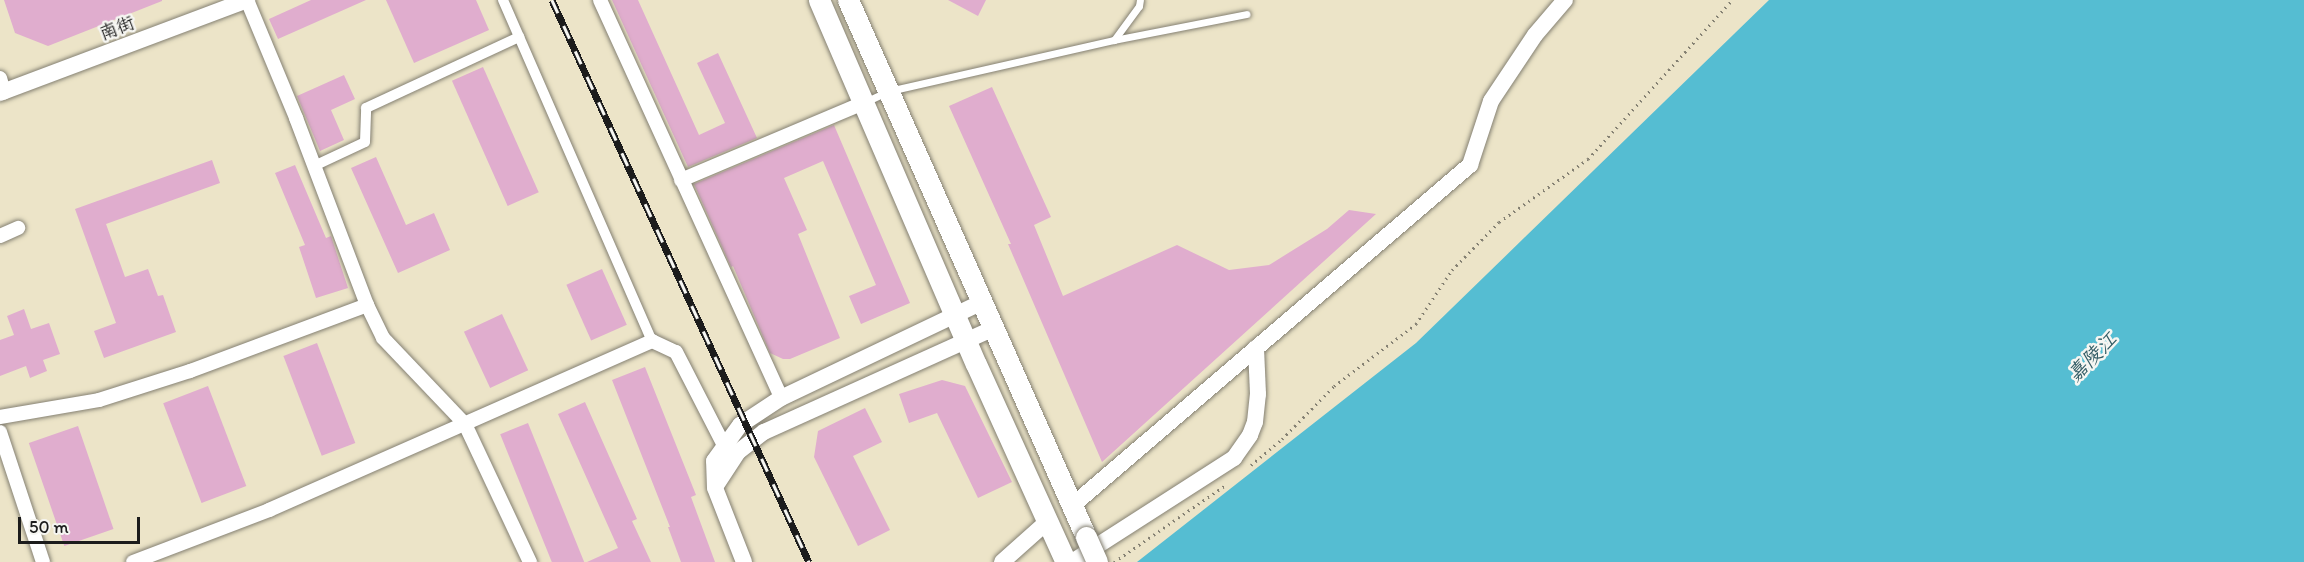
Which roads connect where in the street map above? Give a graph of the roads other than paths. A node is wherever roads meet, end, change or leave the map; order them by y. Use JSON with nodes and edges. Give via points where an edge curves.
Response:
{"nodes":[{"id":1,"x":247,"y":0,"type":"edge"},
{"id":2,"x":503,"y":0,"type":"edge"},
{"id":3,"x":600,"y":0,"type":"edge"},
{"id":4,"x":819,"y":0,"type":"edge"},
{"id":5,"x":848,"y":0,"type":"edge"},
{"id":6,"x":1140,"y":0,"type":"edge"},
{"id":7,"x":1565,"y":0,"type":"edge"},
{"id":8,"x":1246,"y":14,"type":"dead end"},
{"id":9,"x":519,"y":37,"type":"junction"},
{"id":10,"x":1114,"y":40,"type":"junction"},
{"id":11,"x":2,"y":88,"type":"edge"},
{"id":12,"x":889,"y":91,"type":"junction"},
{"id":13,"x":863,"y":103,"type":"junction"},
{"id":14,"x":314,"y":166,"type":"junction"},
{"id":15,"x":681,"y":180,"type":"junction"},
{"id":16,"x":18,"y":228,"type":"dead end"},
{"id":17,"x":0,"y":236,"type":"edge"},
{"id":18,"x":982,"y":302,"type":"junction"},
{"id":19,"x":367,"y":305,"type":"junction"},
{"id":20,"x":955,"y":314,"type":"junction"},
{"id":21,"x":994,"y":328,"type":"junction"},
{"id":22,"x":652,"y":341,"type":"junction"},
{"id":23,"x":966,"y":341,"type":"junction"},
{"id":24,"x":1256,"y":348,"type":"junction"},
{"id":25,"x":781,"y":398,"type":"junction"},
{"id":26,"x":0,"y":417,"type":"edge"},
{"id":27,"x":465,"y":424,"type":"junction"},
{"id":28,"x":0,"y":432,"type":"edge"},
{"id":29,"x":728,"y":454,"type":"junction"},
{"id":30,"x":1072,"y":505,"type":"junction"},
{"id":31,"x":1048,"y":521,"type":"junction"},
{"id":32,"x":1066,"y":558,"type":"edge"},
{"id":33,"x":44,"y":562,"type":"edge"},
{"id":34,"x":133,"y":562,"type":"edge"},
{"id":35,"x":530,"y":562,"type":"edge"},
{"id":36,"x":744,"y":562,"type":"edge"},
{"id":37,"x":1002,"y":562,"type":"edge"},
{"id":38,"x":1097,"y":562,"type":"edge"}],
"edges":[{"from":1,"to":11,"type":"street","name":"南街"},
{"from":1,"to":14,"type":"street"},
{"from":2,"to":9,"type":"street"},
{"from":3,"to":15,"type":"street"},
{"from":4,"to":13,"type":"main road"},
{"from":5,"to":12,"type":"main road"},
{"from":6,"to":10,"type":"lane"},
{"from":7,"to":24,"type":"street","via":[[1534,35],[1491,101],[1470,165]]},
{"from":8,"to":10,"type":"lane"},
{"from":9,"to":14,"type":"street","via":[[366,108],[365,142]]},
{"from":9,"to":22,"type":"street"},
{"from":10,"to":12,"type":"lane"},
{"from":12,"to":13,"type":"lane"},
{"from":12,"to":18,"type":"main road"},
{"from":13,"to":15,"type":"street"},
{"from":13,"to":20,"type":"main road"},
{"from":14,"to":19,"type":"street"},
{"from":15,"to":25,"type":"street"},
{"from":16,"to":17,"type":"street"},
{"from":18,"to":20,"type":"street"},
{"from":18,"to":21,"type":"main road"},
{"from":19,"to":26,"type":"street","via":[[190,371],[99,400]]},
{"from":19,"to":27,"type":"street","via":[[383,338]]},
{"from":20,"to":23,"type":"main road"},
{"from":20,"to":25,"type":"street"},
{"from":21,"to":23,"type":"street"},
{"from":21,"to":30,"type":"main road"},
{"from":22,"to":27,"type":"street"},
{"from":22,"to":29,"type":"street","via":[[676,352]]},
{"from":23,"to":29,"type":"street","via":[[764,432]]},
{"from":23,"to":31,"type":"main road"},
{"from":24,"to":30,"type":"street"},
{"from":24,"to":32,"type":"street","via":[[1255,422],[1234,458]]},
{"from":25,"to":29,"type":"street","via":[[740,425]]},
{"from":27,"to":34,"type":"street","via":[[269,510]]},
{"from":27,"to":35,"type":"street"},
{"from":28,"to":33,"type":"street"},
{"from":29,"to":36,"type":"street","via":[[714,460],[715,488]]},
{"from":30,"to":38,"type":"main road","bridge":true},
{"from":31,"to":32,"type":"main road"},
{"from":31,"to":37,"type":"street"}]}
